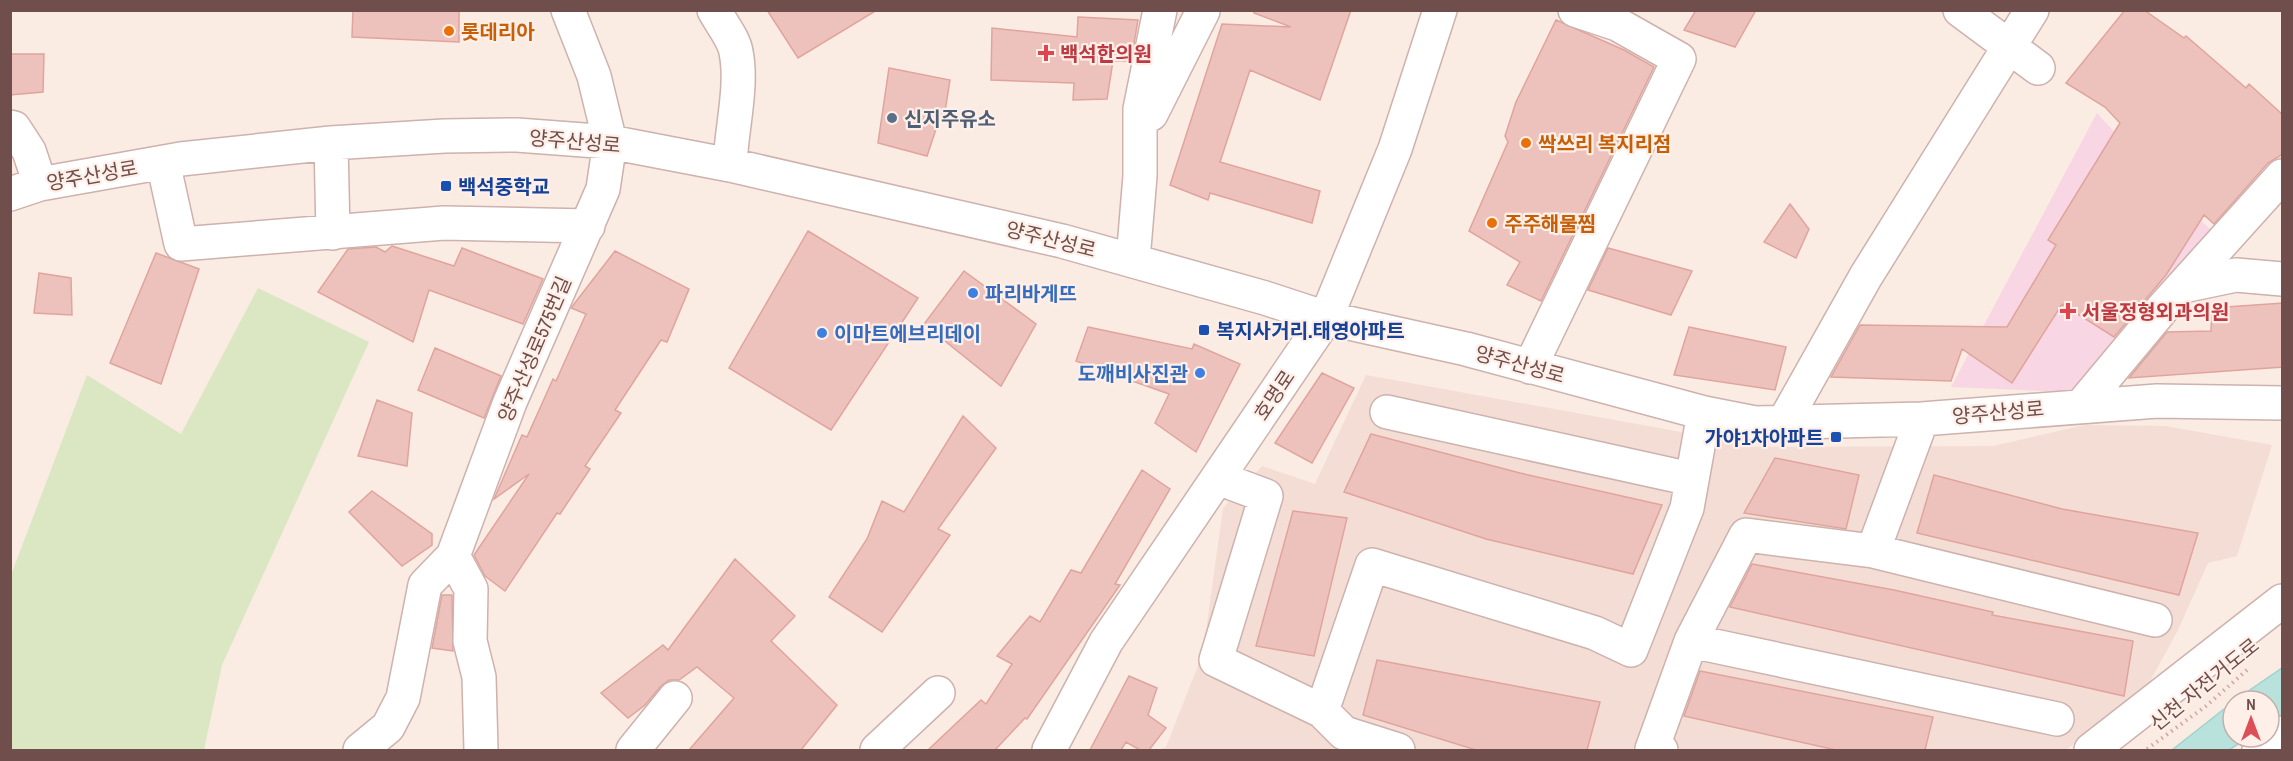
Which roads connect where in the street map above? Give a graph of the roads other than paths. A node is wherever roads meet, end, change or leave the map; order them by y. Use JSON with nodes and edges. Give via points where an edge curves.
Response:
{"nodes":[{"id":1,"x":568,"y":10,"type":"edge"},
{"id":2,"x":714,"y":10,"type":"edge"},
{"id":3,"x":1160,"y":10,"type":"edge"},
{"id":4,"x":1440,"y":10,"type":"edge"},
{"id":5,"x":1575,"y":10,"type":"edge"},
{"id":6,"x":1960,"y":10,"type":"edge"},
{"id":7,"x":2032,"y":10,"type":"edge"},
{"id":8,"x":1203,"y":11,"type":"edge"},
{"id":9,"x":2010,"y":48,"type":"junction"},
{"id":10,"x":2038,"y":68,"type":"dead end"},
{"id":11,"x":10,"y":127,"type":"edge"},
{"id":12,"x":1140,"y":134,"type":"junction"},
{"id":13,"x":331,"y":142,"type":"junction"},
{"id":14,"x":610,"y":142,"type":"junction"},
{"id":15,"x":163,"y":162,"type":"junction"},
{"id":16,"x":730,"y":165,"type":"junction"},
{"id":17,"x":2283,"y":176,"type":"edge"},
{"id":18,"x":25,"y":189,"type":"edge"},
{"id":19,"x":588,"y":225,"type":"junction"},
{"id":20,"x":333,"y":234,"type":"junction"},
{"id":21,"x":1133,"y":260,"type":"junction"},
{"id":22,"x":2283,"y":279,"type":"edge"},
{"id":23,"x":2183,"y":285,"type":"junction"},
{"id":24,"x":1326,"y":318,"type":"junction"},
{"id":25,"x":1530,"y":367,"type":"junction"},
{"id":26,"x":2283,"y":403,"type":"edge"},
{"id":27,"x":2082,"y":405,"type":"junction"},
{"id":28,"x":1387,"y":412,"type":"dead end"},
{"id":29,"x":1704,"y":412,"type":"junction"},
{"id":30,"x":1922,"y":419,"type":"junction"},
{"id":31,"x":1784,"y":422,"type":"junction"},
{"id":32,"x":1218,"y":478,"type":"junction"},
{"id":33,"x":1691,"y":479,"type":"junction"},
{"id":34,"x":1872,"y":551,"type":"junction"},
{"id":35,"x":453,"y":556,"type":"junction"},
{"id":36,"x":2283,"y":601,"type":"edge"},
{"id":37,"x":2155,"y":620,"type":"dead end"},
{"id":38,"x":1691,"y":641,"type":"junction"},
{"id":39,"x":938,"y":693,"type":"dead end"},
{"id":40,"x":675,"y":698,"type":"dead end"},
{"id":41,"x":1322,"y":711,"type":"junction"},
{"id":42,"x":2057,"y":719,"type":"dead end"},
{"id":43,"x":2283,"y":733,"type":"edge"},
{"id":44,"x":360,"y":750,"type":"edge"},
{"id":45,"x":481,"y":750,"type":"edge"},
{"id":46,"x":633,"y":750,"type":"edge"},
{"id":47,"x":878,"y":750,"type":"edge"},
{"id":48,"x":1048,"y":750,"type":"edge"},
{"id":49,"x":1398,"y":750,"type":"edge"},
{"id":50,"x":1661,"y":750,"type":"edge"},
{"id":51,"x":2091,"y":750,"type":"edge"},
{"id":52,"x":2259,"y":750,"type":"edge"}],
"edges":[{"from":1,"to":14,"type":"street","via":[[594,75]]},
{"from":2,"to":16,"type":"street","via":[[736,51],[736,110]]},
{"from":3,"to":12,"type":"street","via":[[1140,109]]},
{"from":4,"to":24,"type":"street","name":"호명로","via":[[1395,149]]},
{"from":5,"to":25,"type":"street","via":[[1617,24],[1679,59]]},
{"from":6,"to":9,"type":"street"},
{"from":7,"to":9,"type":"street"},
{"from":8,"to":12,"type":"street"},
{"from":9,"to":10,"type":"street"},
{"from":9,"to":31,"type":"street","via":[[1866,276]]},
{"from":11,"to":18,"type":"street","via":[[28,152]]},
{"from":12,"to":21,"type":"street"},
{"from":13,"to":14,"type":"street","name":"양주산성로","via":[[444,135],[517,135]]},
{"from":13,"to":15,"type":"street","name":"양주산성로"},
{"from":13,"to":20,"type":"street"},
{"from":14,"to":16,"type":"street","name":"양주산성로"},
{"from":14,"to":19,"type":"street","name":"양주산성로575번길","via":[[603,189]]},
{"from":15,"to":18,"type":"street","name":"양주산성로"},
{"from":15,"to":20,"type":"street","via":[[181,244]]},
{"from":16,"to":21,"type":"street","name":"양주산성로"},
{"from":17,"to":23,"type":"street"},
{"from":19,"to":20,"type":"street","via":[[444,223]]},
{"from":19,"to":35,"type":"street","name":"양주산성로575번길","via":[[510,402]]},
{"from":21,"to":24,"type":"street","name":"양주산성로"},
{"from":22,"to":23,"type":"street","via":[[2236,275]]},
{"from":23,"to":27,"type":"street"},
{"from":24,"to":25,"type":"street","name":"양주산성로"},
{"from":24,"to":32,"type":"street","name":"호명로"},
{"from":25,"to":29,"type":"street","name":"양주산성로"},
{"from":26,"to":27,"type":"street","name":"양주산성로","via":[[2157,401]]},
{"from":27,"to":30,"type":"street","name":"양주산성로"},
{"from":28,"to":33,"type":"street"},
{"from":29,"to":31,"type":"street","name":"양주산성로","via":[[1755,423]]},
{"from":29,"to":33,"type":"street"},
{"from":30,"to":31,"type":"street","name":"양주산성로"},
{"from":30,"to":34,"type":"street"},
{"from":32,"to":41,"type":"street","via":[[1266,496],[1216,660]]},
{"from":32,"to":48,"type":"street","name":"호명로","via":[[1106,642]]},
{"from":33,"to":41,"type":"street","via":[[1686,508],[1631,650],[1595,633],[1372,565]]},
{"from":34,"to":37,"type":"street"},
{"from":34,"to":38,"type":"street","via":[[1746,535]]},
{"from":35,"to":44,"type":"street","name":"양주산성로575번길","via":[[425,585],[403,698],[388,727]]},
{"from":35,"to":45,"type":"street","via":[[471,589],[470,641],[479,677]]},
{"from":36,"to":51,"type":"street"},
{"from":38,"to":42,"type":"street"},
{"from":38,"to":50,"type":"street","via":[[1652,749]]},
{"from":39,"to":47,"type":"street"},
{"from":40,"to":46,"type":"street"},
{"from":41,"to":49,"type":"street","via":[[1344,733]]},
{"from":43,"to":52,"type":"street"}]}
